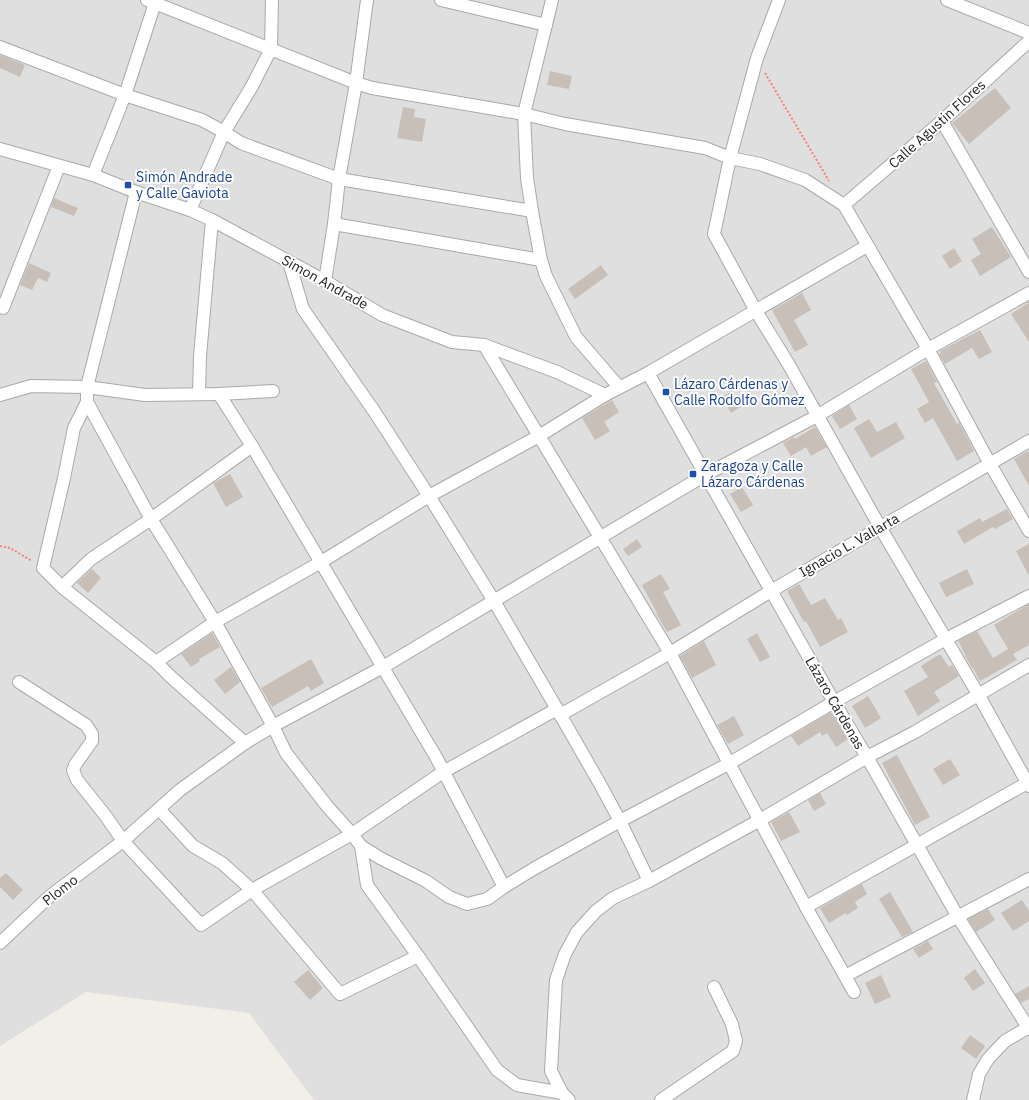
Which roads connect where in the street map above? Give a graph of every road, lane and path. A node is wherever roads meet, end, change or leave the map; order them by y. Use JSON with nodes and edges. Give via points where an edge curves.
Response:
{"nodes":[{"id":1,"x":272,"y":0,"type":"edge"},
{"id":2,"x":368,"y":0,"type":"edge"},
{"id":3,"x":441,"y":0,"type":"edge"},
{"id":4,"x":552,"y":0,"type":"edge"},
{"id":5,"x":779,"y":0,"type":"edge"},
{"id":6,"x":947,"y":0,"type":"edge"},
{"id":7,"x":153,"y":1,"type":"edge"},
{"id":8,"x":546,"y":25,"type":"junction"},
{"id":9,"x":1029,"y":33,"type":"edge"},
{"id":10,"x":1029,"y":41,"type":"edge"},
{"id":11,"x":0,"y":47,"type":"edge"},
{"id":12,"x":271,"y":49,"type":"junction"},
{"id":13,"x":757,"y":58,"type":"junction"},
{"id":14,"x":356,"y":83,"type":"junction"},
{"id":15,"x":125,"y":95,"type":"junction"},
{"id":16,"x":524,"y":114,"type":"junction"},
{"id":17,"x":942,"y":121,"type":"junction"},
{"id":18,"x":224,"y":132,"type":"junction"},
{"id":19,"x":0,"y":149,"type":"edge"},
{"id":20,"x":730,"y":158,"type":"junction"},
{"id":21,"x":59,"y":166,"type":"junction"},
{"id":22,"x":93,"y":175,"type":"junction"},
{"id":23,"x":339,"y":179,"type":"junction"},
{"id":24,"x":832,"y":185,"type":"dead end"},
{"id":25,"x":136,"y":192,"type":"junction"},
{"id":26,"x":844,"y":205,"type":"junction"},
{"id":27,"x":190,"y":210,"type":"junction"},
{"id":28,"x":532,"y":210,"type":"junction"},
{"id":29,"x":212,"y":220,"type":"junction"},
{"id":30,"x":334,"y":224,"type":"junction"},
{"id":31,"x":867,"y":246,"type":"junction"},
{"id":32,"x":541,"y":260,"type":"junction"},
{"id":33,"x":290,"y":262,"type":"junction"},
{"id":34,"x":1029,"y":272,"type":"edge"},
{"id":35,"x":325,"y":282,"type":"junction"},
{"id":36,"x":1029,"y":293,"type":"edge"},
{"id":37,"x":1,"y":309,"type":"edge"},
{"id":38,"x":756,"y":310,"type":"junction"},
{"id":39,"x":484,"y":345,"type":"junction"},
{"id":40,"x":928,"y":349,"type":"junction"},
{"id":41,"x":648,"y":373,"type":"junction"},
{"id":42,"x":87,"y":386,"type":"junction"},
{"id":43,"x":619,"y":387,"type":"junction"},
{"id":44,"x":273,"y":390,"type":"dead end"},
{"id":45,"x":199,"y":394,"type":"junction"},
{"id":46,"x":219,"y":394,"type":"junction"},
{"id":47,"x":0,"y":395,"type":"edge"},
{"id":48,"x":605,"y":395,"type":"junction"},
{"id":49,"x":87,"y":402,"type":"junction"},
{"id":50,"x":817,"y":416,"type":"junction"},
{"id":51,"x":539,"y":436,"type":"junction"},
{"id":52,"x":1029,"y":441,"type":"edge"},
{"id":53,"x":252,"y":446,"type":"junction"},
{"id":54,"x":990,"y":464,"type":"junction"},
{"id":55,"x":705,"y":475,"type":"junction"},
{"id":56,"x":429,"y":496,"type":"junction"},
{"id":57,"x":151,"y":519,"type":"junction"},
{"id":58,"x":880,"y":527,"type":"junction"},
{"id":59,"x":1029,"y":531,"type":"edge"},
{"id":60,"x":600,"y":537,"type":"junction"},
{"id":61,"x":0,"y":546,"type":"edge"},
{"id":62,"x":321,"y":562,"type":"junction"},
{"id":63,"x":43,"y":568,"type":"junction"},
{"id":64,"x":62,"y":587,"type":"junction"},
{"id":65,"x":771,"y":590,"type":"junction"},
{"id":66,"x":1029,"y":596,"type":"edge"},
{"id":67,"x":494,"y":601,"type":"junction"},
{"id":68,"x":215,"y":622,"type":"junction"},
{"id":69,"x":946,"y":639,"type":"junction"},
{"id":70,"x":670,"y":653,"type":"junction"},
{"id":71,"x":156,"y":662,"type":"junction"},
{"id":72,"x":1029,"y":665,"type":"edge"},
{"id":73,"x":383,"y":667,"type":"junction"},
{"id":74,"x":19,"y":682,"type":"dead end"},
{"id":75,"x":978,"y":694,"type":"junction"},
{"id":76,"x":834,"y":702,"type":"junction"},
{"id":77,"x":559,"y":712,"type":"junction"},
{"id":78,"x":273,"y":726,"type":"junction"},
{"id":79,"x":245,"y":743,"type":"junction"},
{"id":80,"x":867,"y":757,"type":"junction"},
{"id":81,"x":730,"y":763,"type":"junction"},
{"id":82,"x":443,"y":772,"type":"junction"},
{"id":83,"x":1028,"y":784,"type":"edge"},
{"id":84,"x":159,"y":809,"type":"junction"},
{"id":85,"x":620,"y":820,"type":"junction"},
{"id":86,"x":760,"y":820,"type":"junction"},
{"id":87,"x":352,"y":834,"type":"junction"},
{"id":88,"x":124,"y":841,"type":"junction"},
{"id":89,"x":916,"y":845,"type":"junction"},
{"id":90,"x":361,"y":846,"type":"junction"},
{"id":91,"x":1029,"y":879,"type":"edge"},
{"id":92,"x":649,"y":881,"type":"junction"},
{"id":93,"x":504,"y":887,"type":"junction"},
{"id":94,"x":252,"y":890,"type":"junction"},
{"id":95,"x":806,"y":907,"type":"junction"},
{"id":96,"x":958,"y":917,"type":"junction"},
{"id":97,"x":0,"y":943,"type":"edge"},
{"id":98,"x":418,"y":956,"type":"junction"},
{"id":99,"x":845,"y":976,"type":"junction"},
{"id":100,"x":714,"y":987,"type":"dead end"},
{"id":101,"x":854,"y":992,"type":"dead end"},
{"id":102,"x":1029,"y":1028,"type":"edge"},
{"id":103,"x":566,"y":1096,"type":"edge"},
{"id":104,"x":661,"y":1100,"type":"edge"},
{"id":105,"x":973,"y":1100,"type":"edge"}],
"edges":[{"from":1,"to":12,"type":"street"},
{"from":2,"to":14,"type":"street"},
{"from":3,"to":8,"type":"street"},
{"from":4,"to":8,"type":"street"},
{"from":5,"to":13,"type":"street"},
{"from":6,"to":9,"type":"street"},
{"from":7,"to":12,"type":"street"},
{"from":7,"to":15,"type":"street"},
{"from":8,"to":16,"type":"street"},
{"from":10,"to":17,"type":"street","name":"Calle Agustin Flores"},
{"from":11,"to":15,"type":"street"},
{"from":12,"to":14,"type":"street"},
{"from":12,"to":18,"type":"street"},
{"from":13,"to":20,"type":"street"},
{"from":13,"to":24,"type":"path"},
{"from":14,"to":16,"type":"street","via":[[372,88]]},
{"from":14,"to":23,"type":"street"},
{"from":15,"to":18,"type":"street","via":[[202,120]]},
{"from":15,"to":22,"type":"street"},
{"from":16,"to":20,"type":"street","via":[[565,124],[706,148]]},
{"from":16,"to":28,"type":"street","via":[[527,178]]},
{"from":17,"to":26,"type":"street","name":"Calle Agustin Flores"},
{"from":17,"to":34,"type":"street"},
{"from":18,"to":23,"type":"street","via":[[241,143]]},
{"from":18,"to":27,"type":"street"},
{"from":19,"to":21,"type":"street","name":"Simon Andrade"},
{"from":20,"to":26,"type":"street","via":[[760,164],[805,180]]},
{"from":20,"to":38,"type":"street","via":[[714,234]]},
{"from":21,"to":22,"type":"street","name":"Simon Andrade"},
{"from":21,"to":37,"type":"street"},
{"from":22,"to":25,"type":"street","name":"Simon Andrade"},
{"from":23,"to":28,"type":"street"},
{"from":23,"to":30,"type":"street"},
{"from":25,"to":27,"type":"street","name":"Simon Andrade"},
{"from":25,"to":42,"type":"street"},
{"from":26,"to":31,"type":"street"},
{"from":27,"to":29,"type":"street","name":"Simon Andrade"},
{"from":28,"to":32,"type":"street"},
{"from":29,"to":33,"type":"street","name":"Simon Andrade"},
{"from":29,"to":45,"type":"street"},
{"from":30,"to":32,"type":"street"},
{"from":30,"to":35,"type":"street"},
{"from":31,"to":38,"type":"street"},
{"from":31,"to":40,"type":"street"},
{"from":32,"to":43,"type":"street","via":[[546,276],[576,337]]},
{"from":33,"to":35,"type":"street","name":"Simon Andrade"},
{"from":33,"to":56,"type":"street","via":[[303,309]]},
{"from":35,"to":39,"type":"street","name":"Simon Andrade","via":[[382,315],[452,342]]},
{"from":36,"to":40,"type":"street","name":"Plomo"},
{"from":38,"to":41,"type":"street"},
{"from":38,"to":50,"type":"street"},
{"from":39,"to":48,"type":"street","name":"Simon Andrade","via":[[557,372]]},
{"from":39,"to":51,"type":"street"},
{"from":40,"to":50,"type":"street","name":"Plomo"},
{"from":40,"to":54,"type":"street"},
{"from":41,"to":43,"type":"street"},
{"from":41,"to":55,"type":"street","name":"Lázaro Cárdenas"},
{"from":42,"to":45,"type":"street","via":[[144,395]]},
{"from":42,"to":47,"type":"street","via":[[31,386]]},
{"from":42,"to":49,"type":"street"},
{"from":43,"to":48,"type":"street"},
{"from":44,"to":46,"type":"street"},
{"from":45,"to":46,"type":"street"},
{"from":46,"to":53,"type":"street"},
{"from":48,"to":51,"type":"street"},
{"from":49,"to":57,"type":"street"},
{"from":49,"to":63,"type":"street","via":[[74,428]]},
{"from":50,"to":55,"type":"street","name":"Plomo"},
{"from":50,"to":58,"type":"street"},
{"from":51,"to":56,"type":"street"},
{"from":51,"to":60,"type":"street"},
{"from":52,"to":54,"type":"street","name":"Ignacio L. Vallarta"},
{"from":53,"to":57,"type":"street"},
{"from":53,"to":62,"type":"street"},
{"from":54,"to":58,"type":"street","name":"Ignacio L. Vallarta"},
{"from":54,"to":59,"type":"street"},
{"from":55,"to":60,"type":"street","name":"Plomo"},
{"from":55,"to":65,"type":"street","name":"Lázaro Cárdenas"},
{"from":56,"to":62,"type":"street"},
{"from":56,"to":67,"type":"street"},
{"from":57,"to":64,"type":"street","via":[[91,559]]},
{"from":57,"to":68,"type":"street"},
{"from":58,"to":65,"type":"street","name":"Ignacio L. Vallarta"},
{"from":58,"to":69,"type":"street"},
{"from":60,"to":67,"type":"street","name":"Plomo"},
{"from":60,"to":70,"type":"street"},
{"from":61,"to":63,"type":"path","via":[[10,548]]},
{"from":62,"to":68,"type":"street"},
{"from":62,"to":73,"type":"street"},
{"from":63,"to":64,"type":"street"},
{"from":64,"to":71,"type":"street"},
{"from":65,"to":70,"type":"street","name":"Ignacio L. Vallarta"},
{"from":65,"to":76,"type":"street","name":"Lázaro Cárdenas"},
{"from":66,"to":69,"type":"street"},
{"from":67,"to":73,"type":"street","name":"Plomo"},
{"from":67,"to":77,"type":"street"},
{"from":68,"to":71,"type":"street"},
{"from":68,"to":78,"type":"street"},
{"from":69,"to":75,"type":"street"},
{"from":69,"to":76,"type":"street"},
{"from":70,"to":77,"type":"street","name":"Ignacio L. Vallarta"},
{"from":70,"to":81,"type":"street"},
{"from":71,"to":79,"type":"street"},
{"from":72,"to":75,"type":"street"},
{"from":73,"to":78,"type":"street","name":"Plomo"},
{"from":73,"to":82,"type":"street"},
{"from":74,"to":88,"type":"street","via":[[86,725],[92,734],[92,740],[73,770],[77,780]]},
{"from":75,"to":80,"type":"street"},
{"from":75,"to":83,"type":"street"},
{"from":76,"to":80,"type":"street","name":"Lázaro Cárdenas"},
{"from":76,"to":81,"type":"street"},
{"from":77,"to":82,"type":"street","name":"Ignacio L. Vallarta"},
{"from":77,"to":85,"type":"street"},
{"from":78,"to":79,"type":"street","name":"Plomo"},
{"from":78,"to":87,"type":"street","via":[[286,753]]},
{"from":79,"to":84,"type":"street","name":"Plomo","via":[[180,790]]},
{"from":80,"to":86,"type":"street"},
{"from":80,"to":89,"type":"street","name":"Lázaro Cárdenas"},
{"from":81,"to":85,"type":"street"},
{"from":81,"to":86,"type":"street"},
{"from":82,"to":87,"type":"street","name":"Ignacio L. Vallarta"},
{"from":82,"to":93,"type":"street"},
{"from":83,"to":89,"type":"street"},
{"from":84,"to":88,"type":"street","name":"Plomo"},
{"from":84,"to":94,"type":"street","via":[[193,846],[222,864]]},
{"from":85,"to":92,"type":"street"},
{"from":85,"to":93,"type":"street"},
{"from":86,"to":92,"type":"street"},
{"from":86,"to":95,"type":"street"},
{"from":87,"to":90,"type":"street"},
{"from":87,"to":94,"type":"street","name":"Ignacio L. Vallarta"},
{"from":88,"to":94,"type":"street","name":"Ignacio L. Vallarta","via":[[201,925]]},
{"from":88,"to":97,"type":"street","name":"Plomo","via":[[50,896]]},
{"from":89,"to":95,"type":"street"},
{"from":89,"to":96,"type":"street","name":"Lázaro Cárdenas"},
{"from":90,"to":93,"type":"street","via":[[426,881],[449,897],[467,904],[487,899]]},
{"from":90,"to":98,"type":"street","via":[[367,885]]},
{"from":91,"to":96,"type":"street"},
{"from":92,"to":103,"type":"street","via":[[613,898],[596,911],[576,932],[565,954],[556,980],[551,1070]]},
{"from":94,"to":98,"type":"street","via":[[340,994]]},
{"from":95,"to":99,"type":"street"},
{"from":96,"to":99,"type":"street"},
{"from":96,"to":102,"type":"street","name":"Lázaro Cárdenas"},
{"from":98,"to":103,"type":"street","via":[[497,1070],[517,1085]]},
{"from":99,"to":101,"type":"street"},
{"from":100,"to":104,"type":"street","via":[[732,1024],[736,1041],[733,1050]]},
{"from":102,"to":105,"type":"street","via":[[1005,1041],[988,1059],[979,1074]]}]}
